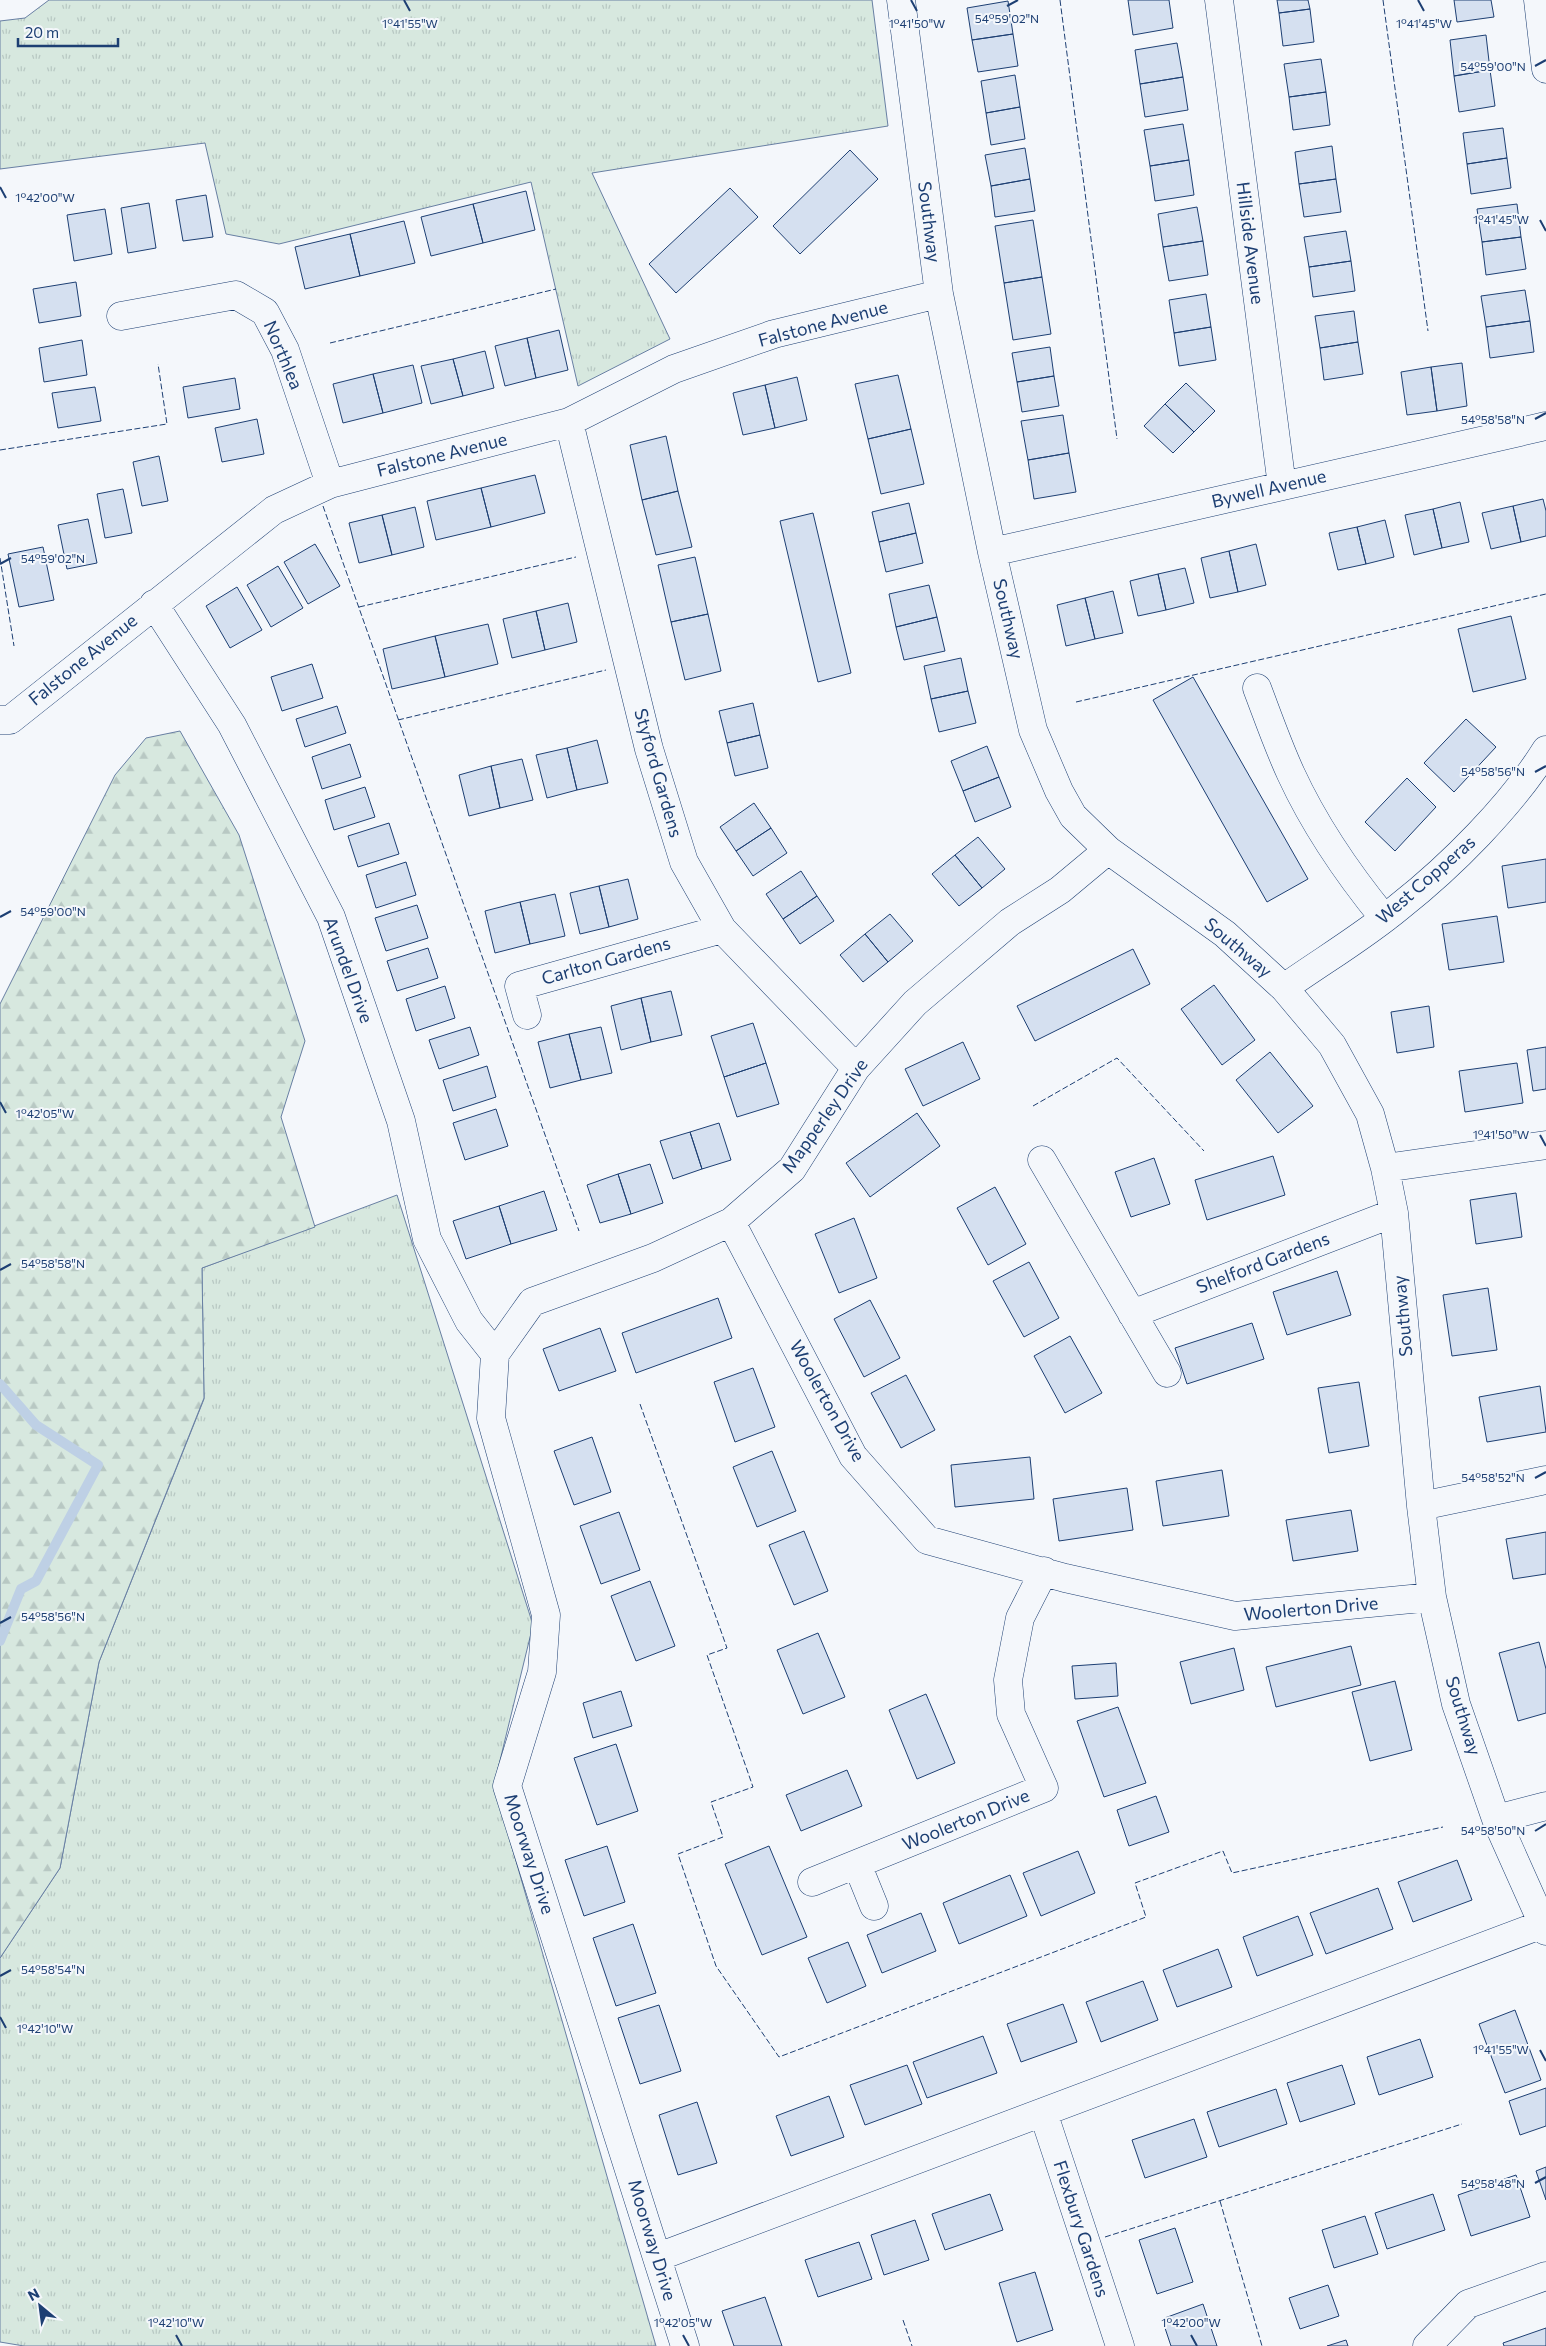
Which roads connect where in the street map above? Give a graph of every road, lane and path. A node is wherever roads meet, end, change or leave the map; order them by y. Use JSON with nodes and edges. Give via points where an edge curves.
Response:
{"nodes":[{"id":1,"x":901,"y":0,"type":"edge"},
{"id":2,"x":1219,"y":0,"type":"edge"},
{"id":3,"x":1538,"y":0,"type":"edge"},
{"id":4,"x":1546,"y":69,"type":"edge"},
{"id":5,"x":939,"y":294,"type":"junction"},
{"id":6,"x":121,"y":316,"type":"dead end"},
{"id":7,"x":569,"y":422,"type":"junction"},
{"id":8,"x":1546,"y":426,"type":"edge"},
{"id":9,"x":330,"y":484,"type":"junction"},
{"id":10,"x":1282,"y":486,"type":"junction"},
{"id":11,"x":992,"y":552,"type":"junction"},
{"id":12,"x":154,"y":604,"type":"junction"},
{"id":13,"x":1257,"y":688,"type":"dead end"},
{"id":14,"x":0,"y":720,"type":"edge"},
{"id":15,"x":1546,"y":750,"type":"edge"},
{"id":16,"x":1108,"y":850,"type":"junction"},
{"id":17,"x":1384,"y":918,"type":"junction"},
{"id":18,"x":722,"y":929,"type":"junction"},
{"id":19,"x":1284,"y":988,"type":"junction"},
{"id":20,"x":527,"y":1016,"type":"dead end"},
{"id":21,"x":856,"y":1068,"type":"junction"},
{"id":22,"x":1546,"y":1145,"type":"edge"},
{"id":23,"x":1042,"y":1160,"type":"dead end"},
{"id":24,"x":1385,"y":1168,"type":"junction"},
{"id":25,"x":1394,"y":1213,"type":"junction"},
{"id":26,"x":731,"y":1222,"type":"junction"},
{"id":27,"x":1132,"y":1314,"type":"junction"},
{"id":28,"x":494,"y":1354,"type":"junction"},
{"id":29,"x":1167,"y":1372,"type":"dead end"},
{"id":30,"x":1546,"y":1480,"type":"edge"},
{"id":31,"x":1421,"y":1506,"type":"junction"},
{"id":32,"x":1044,"y":1571,"type":"junction"},
{"id":33,"x":1432,"y":1597,"type":"junction"},
{"id":34,"x":1546,"y":1806,"type":"edge"},
{"id":35,"x":1496,"y":1819,"type":"junction"},
{"id":36,"x":857,"y":1864,"type":"junction"},
{"id":37,"x":812,"y":1882,"type":"dead end"},
{"id":38,"x":874,"y":1906,"type":"dead end"},
{"id":39,"x":1545,"y":1927,"type":"edge"},
{"id":40,"x":1043,"y":2112,"type":"junction"},
{"id":41,"x":658,"y":2257,"type":"junction"},
{"id":42,"x":1546,"y":2276,"type":"edge"},
{"id":43,"x":685,"y":2346,"type":"edge"},
{"id":44,"x":1120,"y":2346,"type":"edge"},
{"id":45,"x":1427,"y":2346,"type":"edge"}],
"edges":[{"from":1,"to":5,"type":"street","name":"Southway"},
{"from":2,"to":10,"type":"street","name":"Hillside Avenue"},
{"from":3,"to":4,"type":"street"},
{"from":5,"to":7,"type":"street","name":"Falstone Avenue","via":[[774,334],[674,369]]},
{"from":5,"to":11,"type":"street","name":"Southway"},
{"from":6,"to":9,"type":"street","name":"Northlea","via":[[236,295],[265,312],[286,350]]},
{"from":7,"to":9,"type":"street","name":"Falstone Avenue"},
{"from":7,"to":18,"type":"street","name":"Styford Gardens","via":[[649,748],[684,862]]},
{"from":8,"to":10,"type":"street","name":"Bywell Avenue"},
{"from":9,"to":12,"type":"street","name":"Falstone Avenue","via":[[274,510]]},
{"from":10,"to":11,"type":"street","name":"Bywell Avenue"},
{"from":11,"to":16,"type":"street","name":"Southway","via":[[1033,730],[1073,816]]},
{"from":12,"to":14,"type":"street","name":"Falstone Avenue","via":[[10,720]]},
{"from":12,"to":28,"type":"street","name":"Arundel Drive","via":[[232,725],[331,917],[401,1121],[427,1239],[469,1321]]},
{"from":13,"to":17,"type":"street","via":[[1291,774],[1324,835]]},
{"from":15,"to":17,"type":"street","name":"West Copperas","via":[[1530,776],[1476,836]]},
{"from":16,"to":19,"type":"street","name":"Southway","via":[[1224,934]]},
{"from":16,"to":21,"type":"street","name":"Mapperley Drive","via":[[1060,890],[1010,922],[916,1003]]},
{"from":17,"to":19,"type":"street","name":"West Copperas"},
{"from":18,"to":20,"type":"street","name":"Carlton Gardens","via":[[519,986]]},
{"from":18,"to":21,"type":"street","name":"Styford Gardens"},
{"from":19,"to":24,"type":"street","name":"Southway","via":[[1332,1045],[1370,1114]]},
{"from":21,"to":26,"type":"street","name":"Mapperley Drive","via":[[792,1169]]},
{"from":22,"to":24,"type":"street"},
{"from":23,"to":27,"type":"street"},
{"from":24,"to":25,"type":"street","name":"Southway"},
{"from":25,"to":27,"type":"street","name":"Shelford Gardens"},
{"from":25,"to":31,"type":"street","name":"Southway"},
{"from":26,"to":28,"type":"street","name":"Mapperley Drive","via":[[653,1258],[532,1302]]},
{"from":26,"to":32,"type":"street","name":"Woolerton Drive","via":[[853,1456],[927,1540]]},
{"from":27,"to":29,"type":"street"},
{"from":28,"to":41,"type":"street","name":"Moorway Drive","via":[[491,1418],[546,1615],[542,1672],[506,1786]]},
{"from":30,"to":31,"type":"street"},
{"from":31,"to":33,"type":"street","name":"Southway"},
{"from":32,"to":33,"type":"street","name":"Woolerton Drive","via":[[1235,1616]]},
{"from":32,"to":36,"type":"street","name":"Woolerton Drive","via":[[1020,1618],[1008,1680],[1011,1714],[1044,1788]]},
{"from":33,"to":35,"type":"street","name":"Southway","via":[[1456,1704]]},
{"from":34,"to":35,"type":"street"},
{"from":35,"to":39,"type":"street","name":"Southway"},
{"from":36,"to":37,"type":"street","name":"Woolerton Drive"},
{"from":36,"to":38,"type":"street"},
{"from":39,"to":40,"type":"street"},
{"from":40,"to":41,"type":"street"},
{"from":40,"to":44,"type":"street","name":"Flexbury Gardens"},
{"from":41,"to":43,"type":"street","name":"Moorway Drive"},
{"from":42,"to":45,"type":"street","via":[[1468,2304]]}]}
